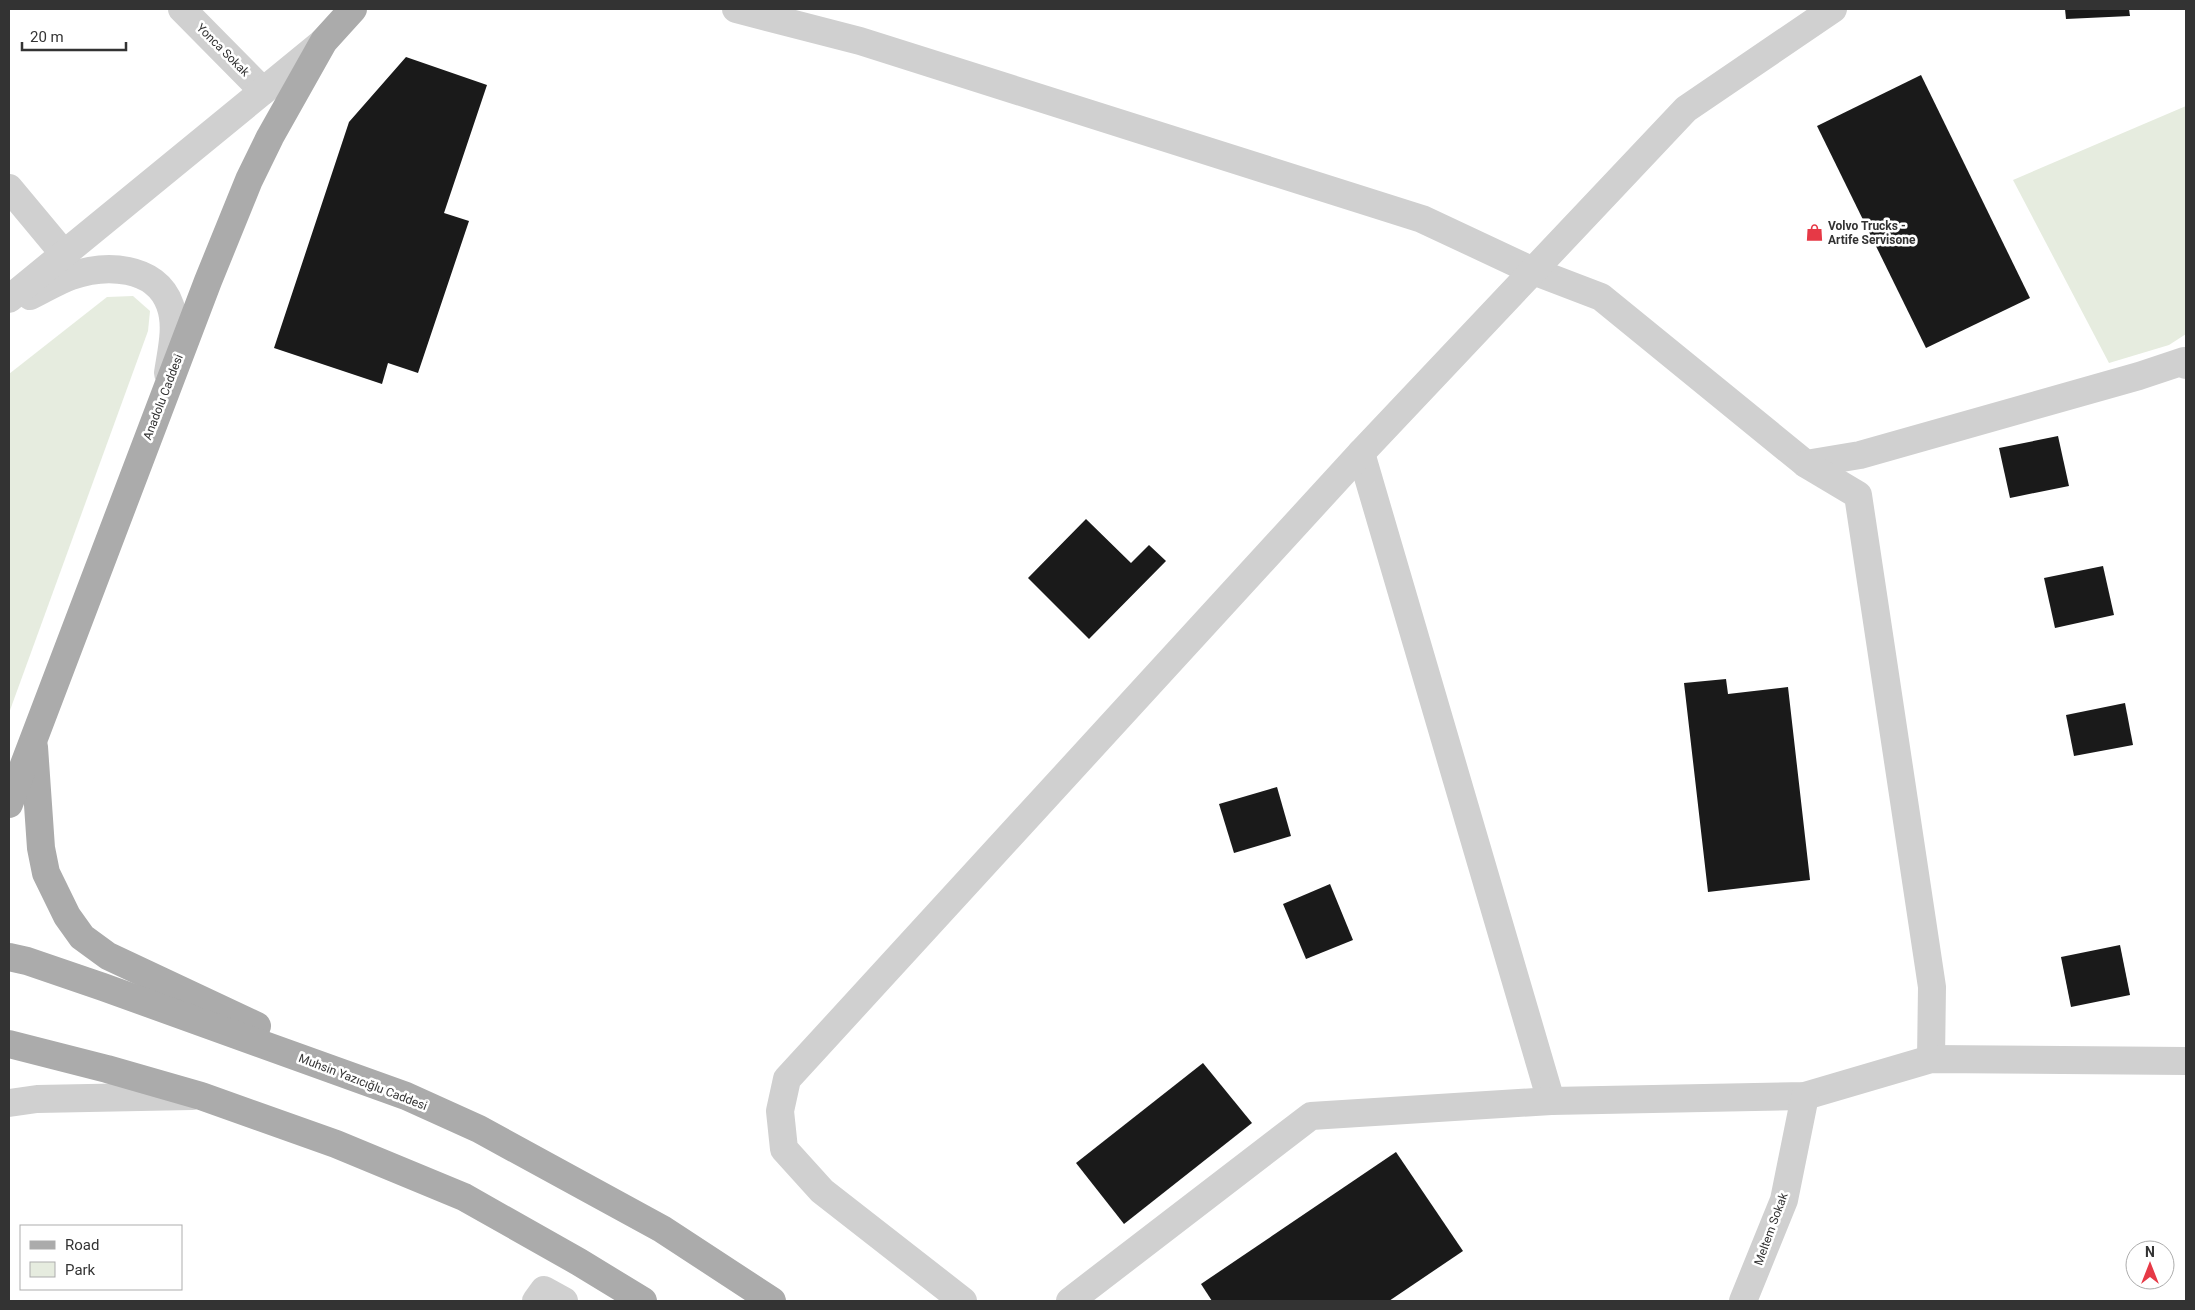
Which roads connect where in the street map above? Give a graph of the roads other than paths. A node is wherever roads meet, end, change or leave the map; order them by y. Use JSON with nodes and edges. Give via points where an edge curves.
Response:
{"nodes":[{"id":1,"x":182,"y":9,"type":"edge"},
{"id":2,"x":353,"y":9,"type":"edge"},
{"id":3,"x":736,"y":9,"type":"edge"},
{"id":4,"x":1833,"y":9,"type":"edge"},
{"id":5,"x":324,"y":41,"type":"junction"},
{"id":6,"x":263,"y":91,"type":"junction"},
{"id":7,"x":9,"y":188,"type":"edge"},
{"id":8,"x":64,"y":254,"type":"junction"},
{"id":9,"x":1533,"y":271,"type":"junction"},
{"id":10,"x":9,"y":299,"type":"edge"},
{"id":11,"x":9,"y":307,"type":"edge"},
{"id":12,"x":2186,"y":365,"type":"edge"},
{"id":13,"x":167,"y":387,"type":"junction"},
{"id":14,"x":1361,"y":453,"type":"junction"},
{"id":15,"x":1806,"y":464,"type":"junction"},
{"id":16,"x":34,"y":739,"type":"junction"},
{"id":17,"x":9,"y":804,"type":"edge"},
{"id":18,"x":9,"y":957,"type":"edge"},
{"id":19,"x":9,"y":1044,"type":"edge"},
{"id":20,"x":1931,"y":1059,"type":"junction"},
{"id":21,"x":2186,"y":1061,"type":"edge"},
{"id":22,"x":201,"y":1096,"type":"junction"},
{"id":23,"x":406,"y":1096,"type":"junction"},
{"id":24,"x":1805,"y":1096,"type":"junction"},
{"id":25,"x":1551,"y":1101,"type":"junction"},
{"id":26,"x":9,"y":1104,"type":"edge"},
{"id":27,"x":642,"y":1301,"type":"edge"},
{"id":28,"x":772,"y":1301,"type":"edge"},
{"id":29,"x":963,"y":1301,"type":"edge"},
{"id":30,"x":1070,"y":1301,"type":"edge"},
{"id":31,"x":1743,"y":1301,"type":"edge"}],
"edges":[{"from":1,"to":6,"type":"street","name":"Yonca Sokak"},
{"from":2,"to":5,"type":"main road","name":"Anadolu Caddesi"},
{"from":3,"to":9,"type":"street","via":[[860,41],[1422,219]]},
{"from":4,"to":9,"type":"street","via":[[1686,109]]},
{"from":5,"to":6,"type":"street"},
{"from":5,"to":13,"type":"main road","name":"Anadolu Caddesi","via":[[249,180]]},
{"from":6,"to":8,"type":"street"},
{"from":7,"to":8,"type":"street"},
{"from":8,"to":10,"type":"street"},
{"from":9,"to":14,"type":"street"},
{"from":9,"to":15,"type":"street","via":[[1601,297]]},
{"from":11,"to":13,"type":"street","via":[[70,276],[100,269],[123,270],[144,276],[161,288],[170,305],[173,326]]},
{"from":12,"to":15,"type":"street","via":[[2184,361],[1860,455]]},
{"from":13,"to":16,"type":"main road","name":"Anadolu Caddesi"},
{"from":14,"to":25,"type":"street"},
{"from":14,"to":29,"type":"street","via":[[787,1079],[780,1111],[784,1150],[822,1191]]},
{"from":15,"to":20,"type":"street","via":[[1858,496],[1932,987]]},
{"from":16,"to":17,"type":"main road","name":"Anadolu Caddesi"},
{"from":16,"to":23,"type":"main road","via":[[41,848],[46,873],[67,916],[82,937],[108,956]]},
{"from":18,"to":23,"type":"main road","name":"Muhsin Yazıcığlu Caddesi","via":[[103,987]]},
{"from":19,"to":22,"type":"main road"},
{"from":20,"to":21,"type":"street"},
{"from":20,"to":24,"type":"street"},
{"from":22,"to":26,"type":"street","via":[[37,1098]]},
{"from":22,"to":27,"type":"main road","via":[[336,1144],[464,1197]]},
{"from":23,"to":28,"type":"main road","name":"Muhsin Yazıcığlu Caddesi","via":[[479,1129],[662,1229]]},
{"from":24,"to":25,"type":"street"},
{"from":24,"to":31,"type":"street","name":"Meltem Sokak","via":[[1784,1200]]},
{"from":25,"to":30,"type":"street","via":[[1311,1116]]}]}
